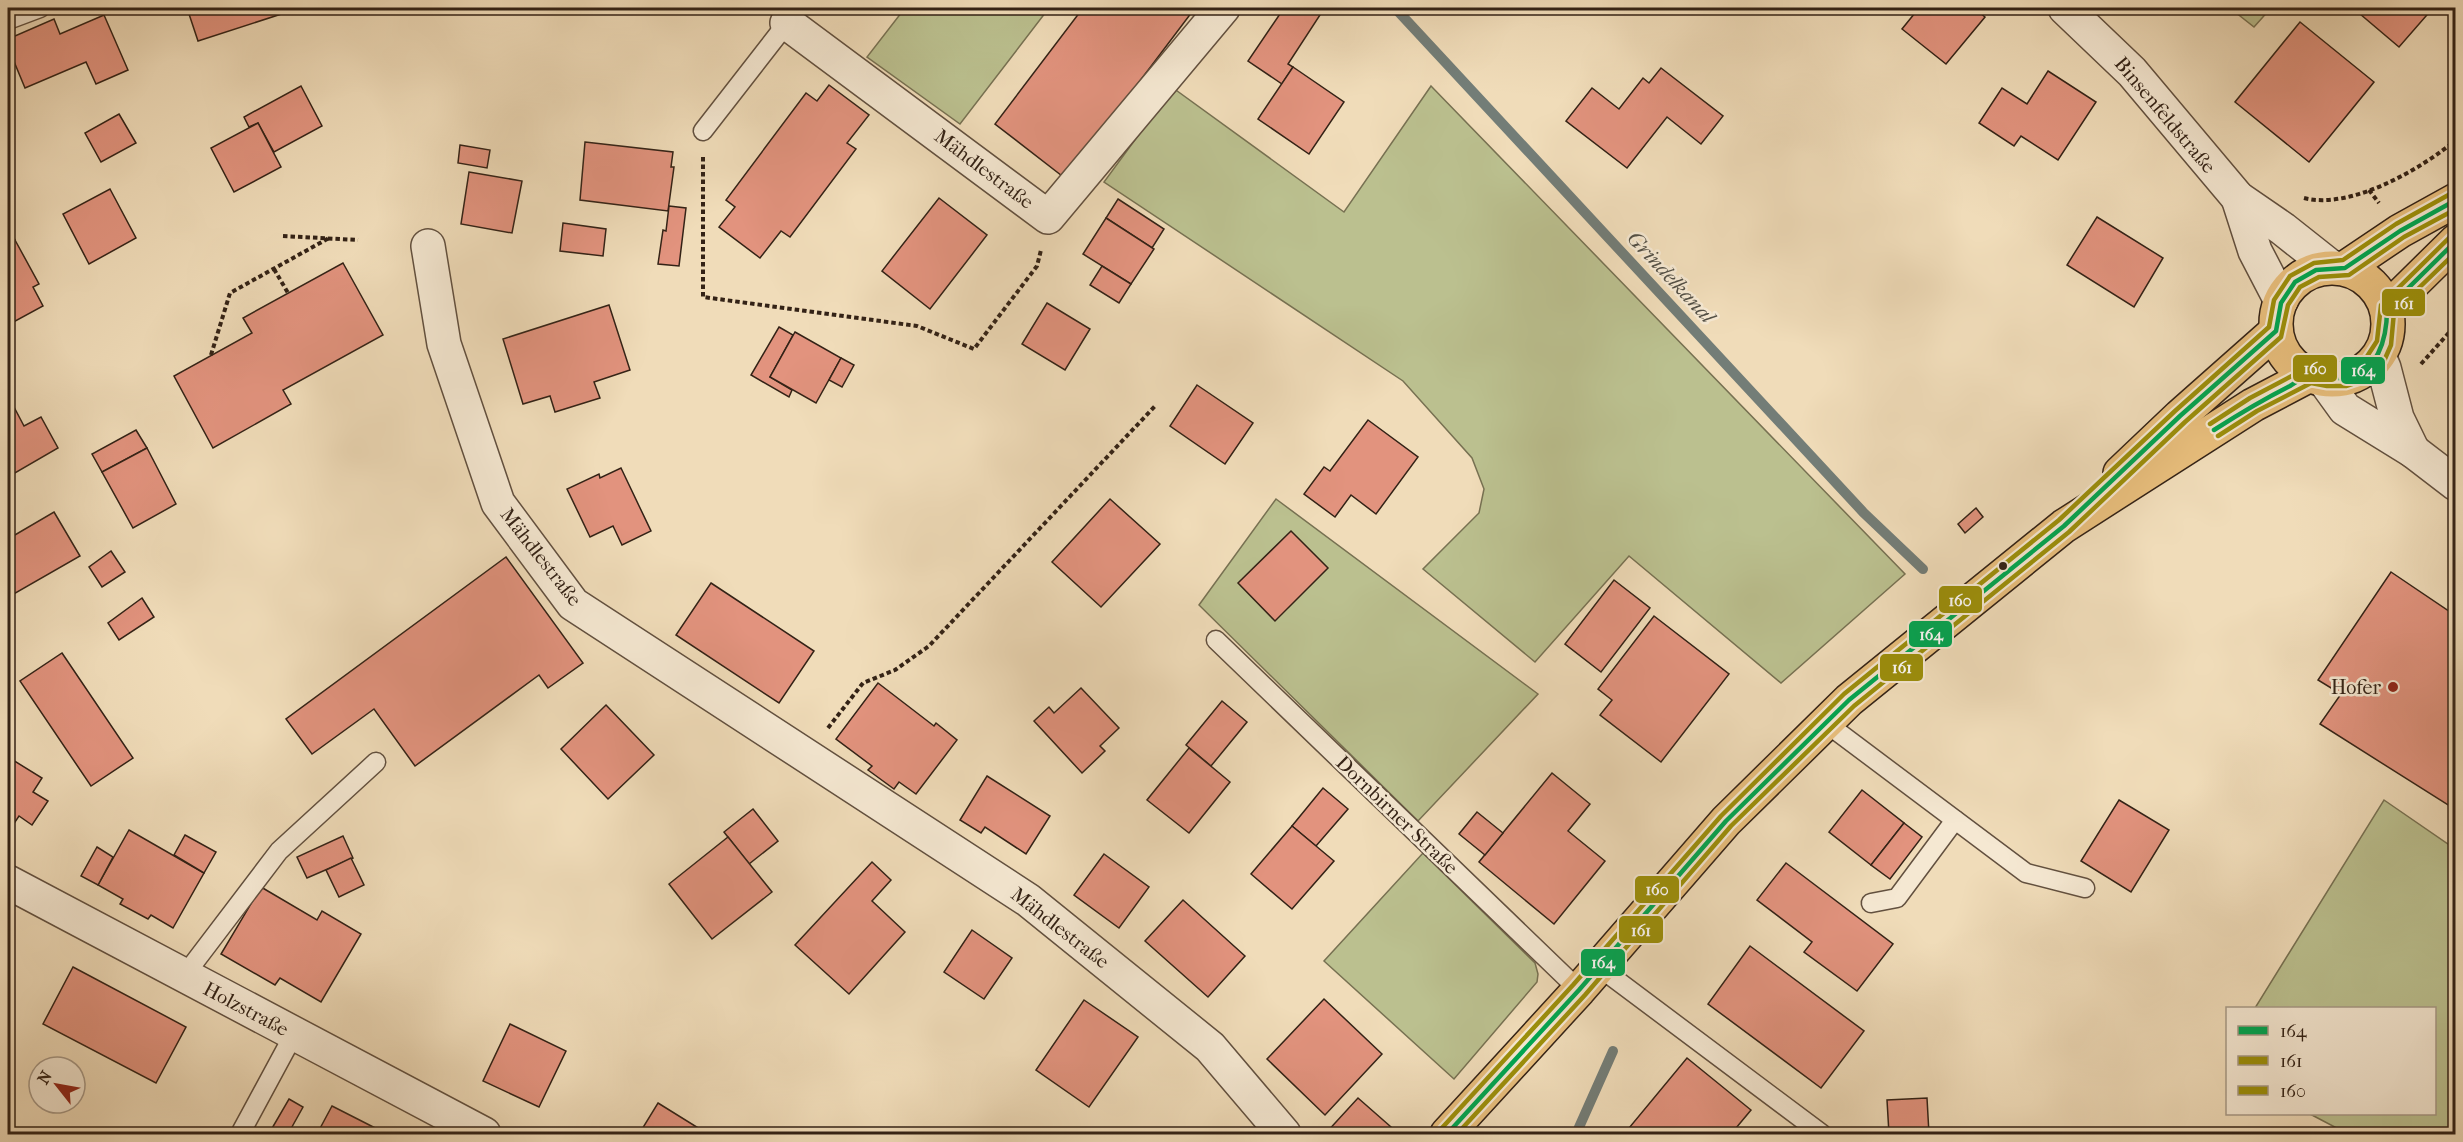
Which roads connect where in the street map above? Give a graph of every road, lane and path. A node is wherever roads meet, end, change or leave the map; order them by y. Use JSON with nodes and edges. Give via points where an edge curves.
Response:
{"nodes":[{"id":1,"x":40,"y":8,"type":"edge"},
{"id":2,"x":1223,"y":8,"type":"edge"},
{"id":3,"x":2065,"y":8,"type":"edge"},
{"id":4,"x":8,"y":20,"type":"edge"},
{"id":5,"x":787,"y":23,"type":"joint"},
{"id":6,"x":703,"y":131,"type":"joint"},
{"id":7,"x":2456,"y":140,"type":"edge"},
{"id":8,"x":2238,"y":198,"type":"junction"},
{"id":9,"x":2309,"y":199,"type":"dead end"},
{"id":10,"x":2456,"y":200,"type":"edge"},
{"id":11,"x":1048,"y":217,"type":"junction"},
{"id":12,"x":283,"y":236,"type":"dead end"},
{"id":13,"x":329,"y":238,"type":"junction"},
{"id":14,"x":358,"y":240,"type":"dead end"},
{"id":15,"x":2456,"y":242,"type":"edge"},
{"id":16,"x":428,"y":246,"type":"dead end"},
{"id":17,"x":2338,"y":268,"type":"junction"},
{"id":18,"x":274,"y":269,"type":"junction"},
{"id":19,"x":288,"y":293,"type":"dead end"},
{"id":20,"x":2387,"y":309,"type":"junction"},
{"id":21,"x":2278,"y":316,"type":"junction"},
{"id":22,"x":2456,"y":321,"type":"edge"},
{"id":23,"x":211,"y":355,"type":"dead end"},
{"id":24,"x":2379,"y":356,"type":"junction"},
{"id":25,"x":2419,"y":365,"type":"dead end"},
{"id":26,"x":2317,"y":378,"type":"junction"},
{"id":27,"x":1156,"y":405,"type":"dead end"},
{"id":28,"x":2413,"y":451,"type":"junction"},
{"id":29,"x":2456,"y":484,"type":"edge"},
{"id":30,"x":2064,"y":526,"type":"junction"},
{"id":31,"x":1216,"y":640,"type":"dead end"},
{"id":32,"x":1826,"y":723,"type":"junction"},
{"id":33,"x":807,"y":756,"type":"junction"},
{"id":34,"x":376,"y":762,"type":"dead end"},
{"id":35,"x":1955,"y":820,"type":"junction"},
{"id":36,"x":8,"y":882,"type":"edge"},
{"id":37,"x":2085,"y":888,"type":"dead end"},
{"id":38,"x":1871,"y":903,"type":"dead end"},
{"id":39,"x":184,"y":976,"type":"junction"},
{"id":40,"x":1589,"y":978,"type":"junction"},
{"id":41,"x":294,"y":1034,"type":"junction"},
{"id":42,"x":240,"y":1134,"type":"edge"},
{"id":43,"x":484,"y":1134,"type":"edge"},
{"id":44,"x":1284,"y":1134,"type":"edge"},
{"id":45,"x":1447,"y":1134,"type":"edge"},
{"id":46,"x":1822,"y":1134,"type":"edge"}],
"edges":[{"from":1,"to":4,"type":"lane"},
{"from":2,"to":11,"type":"street","name":"Mähdlestraße"},
{"from":3,"to":8,"type":"street","name":"Binsenfeldstraße","via":[[2133,72]]},
{"from":5,"to":6,"type":"lane"},
{"from":5,"to":11,"type":"street","name":"Mähdlestraße"},
{"from":6,"to":11,"type":"path","via":[[703,297],[916,326],[974,349],[1037,266]]},
{"from":7,"to":9,"type":"path","via":[[2406,175],[2332,200]]},
{"from":8,"to":17,"type":"street","name":"Binsenfeldstraße"},
{"from":8,"to":21,"type":"street","name":"Binsenfeldstraße"},
{"from":10,"to":17,"type":"main road"},
{"from":12,"to":13,"type":"path"},
{"from":13,"to":14,"type":"path"},
{"from":13,"to":18,"type":"path"},
{"from":15,"to":20,"type":"main road"},
{"from":16,"to":33,"type":"street","name":"Mähdlestraße","via":[[444,344],[498,502],[559,586],[573,604]]},
{"from":17,"to":20,"type":"main road","via":[[2364,276],[2379,291]]},
{"from":17,"to":21,"type":"main road","via":[[2310,271],[2293,283]]},
{"from":18,"to":19,"type":"path"},
{"from":18,"to":23,"type":"path","via":[[230,293]]},
{"from":20,"to":24,"type":"main road","via":[[2389,329]]},
{"from":21,"to":26,"type":"main road","via":[[2282,350],[2294,365]]},
{"from":21,"to":30,"type":"main road"},
{"from":22,"to":25,"type":"path"},
{"from":24,"to":26,"type":"main road","via":[[2368,369],[2353,376],[2339,380]]},
{"from":24,"to":28,"type":"street","via":[[2397,418]]},
{"from":26,"to":28,"type":"street","via":[[2345,409]]},
{"from":26,"to":30,"type":"main road","via":[[2253,405]]},
{"from":27,"to":33,"type":"path","via":[[929,646],[895,670],[863,682]]},
{"from":28,"to":29,"type":"street"},
{"from":30,"to":32,"type":"main road","via":[[1849,700]]},
{"from":31,"to":40,"type":"lane","name":"Dornbirner Straße"},
{"from":32,"to":35,"type":"lane"},
{"from":32,"to":40,"type":"main road","via":[[1726,821]]},
{"from":33,"to":44,"type":"street","name":"Mähdlestraße","via":[[1028,900],[1210,1047]]},
{"from":34,"to":39,"type":"lane","via":[[279,851]]},
{"from":35,"to":37,"type":"lane","via":[[2026,873]]},
{"from":35,"to":38,"type":"lane","via":[[1897,898]]},
{"from":36,"to":39,"type":"street","name":"Holzstraße"},
{"from":39,"to":41,"type":"street","name":"Holzstraße"},
{"from":40,"to":45,"type":"main road"},
{"from":40,"to":46,"type":"lane","name":"Dornbirner Straße"},
{"from":41,"to":42,"type":"lane"},
{"from":41,"to":43,"type":"street","name":"Holzstraße"}]}
